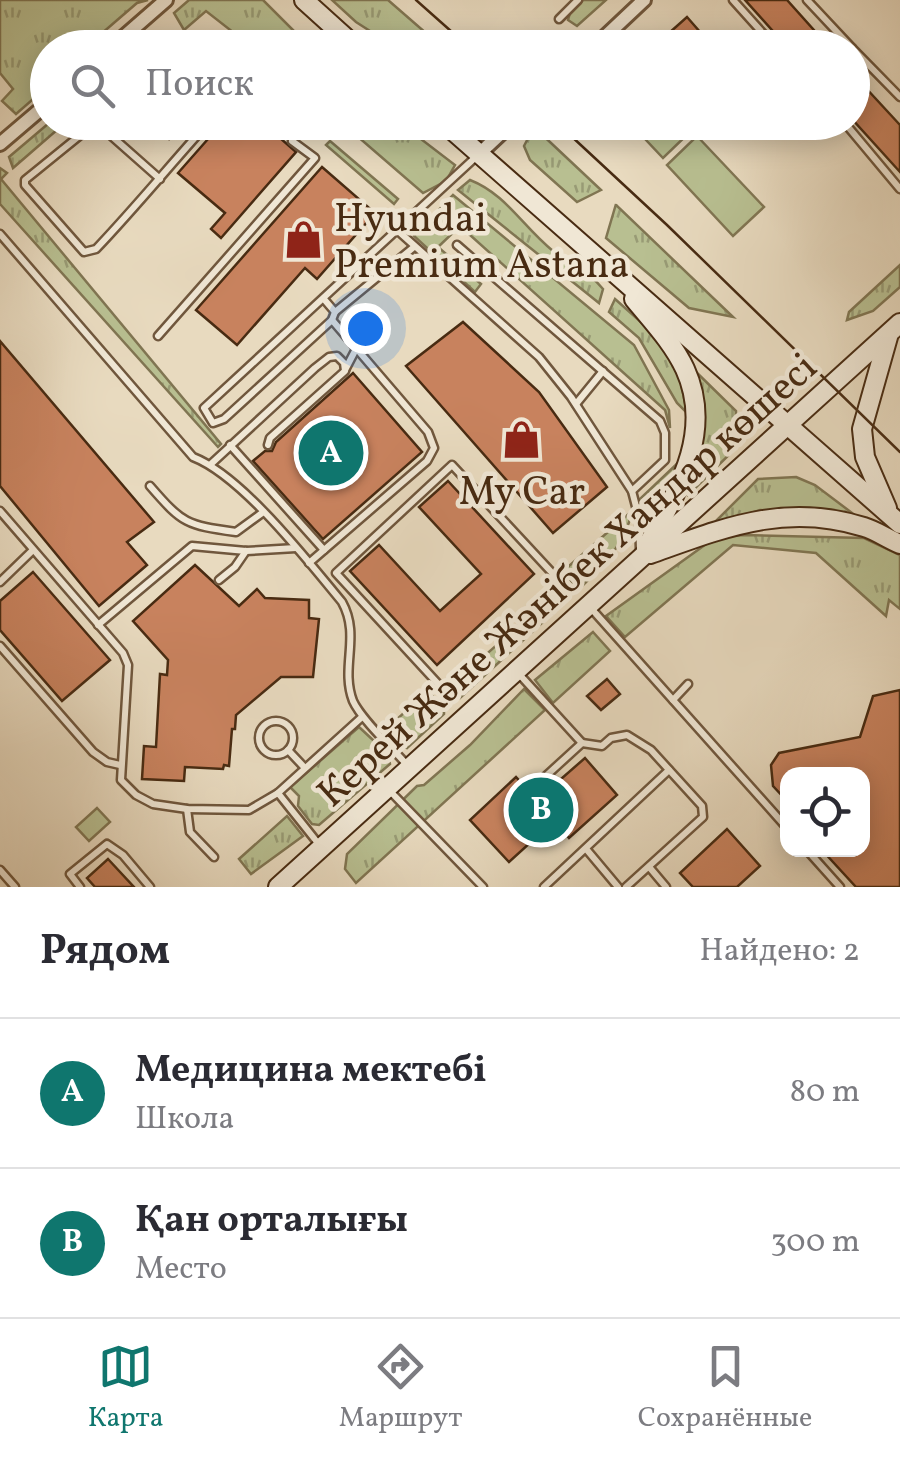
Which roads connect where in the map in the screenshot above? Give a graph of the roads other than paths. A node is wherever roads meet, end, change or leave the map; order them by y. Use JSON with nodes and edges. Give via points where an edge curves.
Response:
{"nodes":[{"id":1,"x":166,"y":0,"type":"edge"},
{"id":2,"x":304,"y":0,"type":"edge"},
{"id":3,"x":578,"y":0,"type":"edge"},
{"id":4,"x":644,"y":0,"type":"edge"},
{"id":5,"x":733,"y":0,"type":"edge"},
{"id":6,"x":807,"y":0,"type":"edge"},
{"id":7,"x":559,"y":19,"type":"dead end"},
{"id":8,"x":132,"y":30,"type":"edge"},
{"id":9,"x":337,"y":30,"type":"edge"},
{"id":10,"x":612,"y":30,"type":"edge"},
{"id":11,"x":760,"y":30,"type":"edge"},
{"id":12,"x":835,"y":30,"type":"edge"},
{"id":13,"x":870,"y":66,"type":"edge"},
{"id":14,"x":900,"y":97,"type":"edge"},
{"id":15,"x":30,"y":118,"type":"edge"},
{"id":16,"x":74,"y":140,"type":"edge"},
{"id":17,"x":117,"y":140,"type":"edge"},
{"id":18,"x":194,"y":140,"type":"edge"},
{"id":19,"x":463,"y":140,"type":"edge"},
{"id":20,"x":494,"y":140,"type":"edge"},
{"id":21,"x":859,"y":140,"type":"edge"},
{"id":22,"x":292,"y":141,"type":"dead end"},
{"id":23,"x":0,"y":144,"type":"edge"},
{"id":24,"x":479,"y":154,"type":"junction"},
{"id":25,"x":160,"y":179,"type":"junction"},
{"id":26,"x":900,"y":189,"type":"edge"},
{"id":27,"x":396,"y":230,"type":"junction"},
{"id":28,"x":0,"y":234,"type":"edge"},
{"id":29,"x":457,"y":245,"type":"dead end"},
{"id":30,"x":414,"y":247,"type":"junction"},
{"id":31,"x":603,"y":262,"type":"junction"},
{"id":32,"x":323,"y":298,"type":"junction"},
{"id":33,"x":334,"y":316,"type":"junction"},
{"id":34,"x":895,"y":327,"type":"edge"},
{"id":35,"x":158,"y":336,"type":"dead end"},
{"id":36,"x":356,"y":349,"type":"junction"},
{"id":37,"x":345,"y":372,"type":"junction"},
{"id":38,"x":603,"y":372,"type":"junction"},
{"id":39,"x":576,"y":404,"type":"junction"},
{"id":40,"x":788,"y":424,"type":"junction"},
{"id":41,"x":230,"y":445,"type":"junction"},
{"id":42,"x":268,"y":445,"type":"dead end"},
{"id":43,"x":211,"y":464,"type":"junction"},
{"id":44,"x":150,"y":486,"type":"dead end"},
{"id":45,"x":632,"y":490,"type":"junction"},
{"id":46,"x":0,"y":511,"type":"edge"},
{"id":47,"x":262,"y":513,"type":"junction"},
{"id":48,"x":896,"y":520,"type":"edge"},
{"id":49,"x":900,"y":544,"type":"edge"},
{"id":50,"x":296,"y":548,"type":"junction"},
{"id":51,"x":32,"y":550,"type":"junction"},
{"id":52,"x":246,"y":550,"type":"junction"},
{"id":53,"x":324,"y":550,"type":"junction"},
{"id":54,"x":640,"y":558,"type":"junction"},
{"id":55,"x":309,"y":563,"type":"junction"},
{"id":56,"x":555,"y":576,"type":"dead end"},
{"id":57,"x":219,"y":580,"type":"dead end"},
{"id":58,"x":0,"y":582,"type":"edge"},
{"id":59,"x":589,"y":605,"type":"junction"},
{"id":60,"x":98,"y":624,"type":"junction"},
{"id":61,"x":0,"y":646,"type":"edge"},
{"id":62,"x":516,"y":670,"type":"junction"},
{"id":63,"x":688,"y":684,"type":"dead end"},
{"id":64,"x":442,"y":687,"type":"dead end"},
{"id":65,"x":673,"y":700,"type":"junction"},
{"id":66,"x":363,"y":717,"type":"junction"},
{"id":67,"x":582,"y":743,"type":"junction"},
{"id":68,"x":288,"y":750,"type":"junction"},
{"id":69,"x":120,"y":765,"type":"junction"},
{"id":70,"x":304,"y":767,"type":"junction"},
{"id":71,"x":410,"y":768,"type":"junction"},
{"id":72,"x":668,"y":770,"type":"junction"},
{"id":73,"x":534,"y":786,"type":"dead end"},
{"id":74,"x":387,"y":788,"type":"junction"},
{"id":75,"x":278,"y":793,"type":"junction"},
{"id":76,"x":186,"y":809,"type":"junction"},
{"id":77,"x":780,"y":819,"type":"edge"},
{"id":78,"x":322,"y":848,"type":"junction"},
{"id":79,"x":586,"y":850,"type":"junction"},
{"id":80,"x":214,"y":856,"type":"dead end"},
{"id":81,"x":812,"y":857,"type":"edge"},
{"id":82,"x":650,"y":868,"type":"junction"},
{"id":83,"x":0,"y":870,"type":"edge"},
{"id":84,"x":15,"y":887,"type":"edge"},
{"id":85,"x":80,"y":887,"type":"edge"},
{"id":86,"x":150,"y":887,"type":"edge"},
{"id":87,"x":278,"y":887,"type":"edge"},
{"id":88,"x":483,"y":887,"type":"edge"},
{"id":89,"x":544,"y":887,"type":"edge"},
{"id":90,"x":618,"y":887,"type":"edge"},
{"id":91,"x":626,"y":887,"type":"edge"},
{"id":92,"x":666,"y":887,"type":"edge"},
{"id":93,"x":840,"y":887,"type":"edge"}],
"edges":[{"from":1,"to":8,"type":"street"},
{"from":2,"to":9,"type":"main road"},
{"from":3,"to":7,"type":"lane"},
{"from":4,"to":10,"type":"street"},
{"from":5,"to":11,"type":"lane"},
{"from":6,"to":12,"type":"lane"},
{"from":13,"to":14,"type":"lane"},
{"from":15,"to":23,"type":"street"},
{"from":16,"to":25,"type":"lane","via":[[25,180],[84,252],[96,249]]},
{"from":17,"to":25,"type":"lane"},
{"from":18,"to":25,"type":"lane"},
{"from":19,"to":24,"type":"main road"},
{"from":20,"to":24,"type":"street"},
{"from":21,"to":26,"type":"lane"},
{"from":22,"to":35,"type":"lane","via":[[315,158]]},
{"from":24,"to":27,"type":"lane"},
{"from":24,"to":31,"type":"main road"},
{"from":27,"to":30,"type":"lane"},
{"from":27,"to":32,"type":"lane"},
{"from":28,"to":43,"type":"lane","via":[[193,457]]},
{"from":29,"to":38,"type":"lane"},
{"from":30,"to":33,"type":"lane"},
{"from":30,"to":39,"type":"lane","via":[[539,357]]},
{"from":31,"to":40,"type":"main road"},
{"from":31,"to":54,"type":"main road","via":[[673,348],[693,396],[696,428],[685,478]]},
{"from":32,"to":33,"type":"lane"},
{"from":32,"to":33,"type":"lane","via":[[204,408],[213,424]]},
{"from":33,"to":36,"type":"lane"},
{"from":34,"to":40,"type":"main road","name":"Керей Және Жәнібек Хандар көшесі"},
{"from":34,"to":48,"type":"main road","via":[[862,429],[865,457]]},
{"from":36,"to":37,"type":"lane"},
{"from":36,"to":53,"type":"lane","via":[[428,432],[434,448],[427,462]]},
{"from":37,"to":41,"type":"lane","via":[[337,356],[329,356]]},
{"from":37,"to":42,"type":"lane"},
{"from":38,"to":39,"type":"lane"},
{"from":38,"to":45,"type":"lane","via":[[665,432],[664,460]]},
{"from":39,"to":45,"type":"lane"},
{"from":40,"to":48,"type":"main road"},
{"from":40,"to":54,"type":"main road","name":"Керей Және Жәнібек Хандар көшесі"},
{"from":41,"to":43,"type":"lane"},
{"from":41,"to":53,"type":"lane"},
{"from":43,"to":47,"type":"lane"},
{"from":44,"to":47,"type":"lane","via":[[189,524],[236,532]]},
{"from":45,"to":54,"type":"lane"},
{"from":46,"to":51,"type":"lane"},
{"from":47,"to":50,"type":"lane"},
{"from":49,"to":54,"type":"main road","via":[[850,524],[780,517],[748,520]]},
{"from":50,"to":52,"type":"lane"},
{"from":50,"to":55,"type":"lane"},
{"from":51,"to":58,"type":"lane"},
{"from":51,"to":60,"type":"lane"},
{"from":52,"to":57,"type":"lane"},
{"from":52,"to":60,"type":"lane","via":[[192,546]]},
{"from":53,"to":55,"type":"lane"},
{"from":54,"to":59,"type":"main road","name":"Керей Және Жәнібек Хандар көшесі"},
{"from":55,"to":66,"type":"lane","via":[[350,616],[348,681]]},
{"from":56,"to":64,"type":"lane","via":[[452,465],[336,573]]},
{"from":59,"to":62,"type":"main road","name":"Керей Және Жәнібек Хандар көшесі"},
{"from":59,"to":65,"type":"lane"},
{"from":60,"to":69,"type":"lane","via":[[128,665]]},
{"from":61,"to":69,"type":"lane","via":[[93,752]]},
{"from":62,"to":67,"type":"lane"},
{"from":62,"to":71,"type":"main road","name":"Керей Және Жәнібек Хандар көшесі"},
{"from":63,"to":65,"type":"lane"},
{"from":65,"to":77,"type":"lane"},
{"from":66,"to":70,"type":"lane"},
{"from":66,"to":71,"type":"lane"},
{"from":67,"to":72,"type":"lane","via":[[602,746],[627,735]]},
{"from":67,"to":73,"type":"lane"},
{"from":68,"to":68,"type":"lane","via":[[265,752],[262,728],[278,721],[288,726]]},
{"from":68,"to":70,"type":"lane"},
{"from":69,"to":76,"type":"lane","via":[[122,780],[136,795]]},
{"from":70,"to":75,"type":"lane"},
{"from":71,"to":74,"type":"main road","name":"Керей Және Жәнібек Хандар көшесі"},
{"from":72,"to":79,"type":"lane"},
{"from":72,"to":82,"type":"lane","via":[[703,817]]},
{"from":74,"to":78,"type":"main road","name":"Керей Және Жәнібек Хандар көшесі"},
{"from":74,"to":88,"type":"lane"},
{"from":75,"to":76,"type":"lane","via":[[249,810]]},
{"from":75,"to":78,"type":"lane"},
{"from":76,"to":80,"type":"lane","via":[[190,832]]},
{"from":78,"to":87,"type":"main road","name":"Керей Және Жәнібек Хандар көшесі"},
{"from":79,"to":89,"type":"lane"},
{"from":79,"to":90,"type":"lane"},
{"from":81,"to":93,"type":"lane"},
{"from":82,"to":91,"type":"lane"},
{"from":82,"to":92,"type":"lane"},
{"from":83,"to":84,"type":"lane"},
{"from":85,"to":86,"type":"lane","via":[[70,874],[108,844]]}]}
